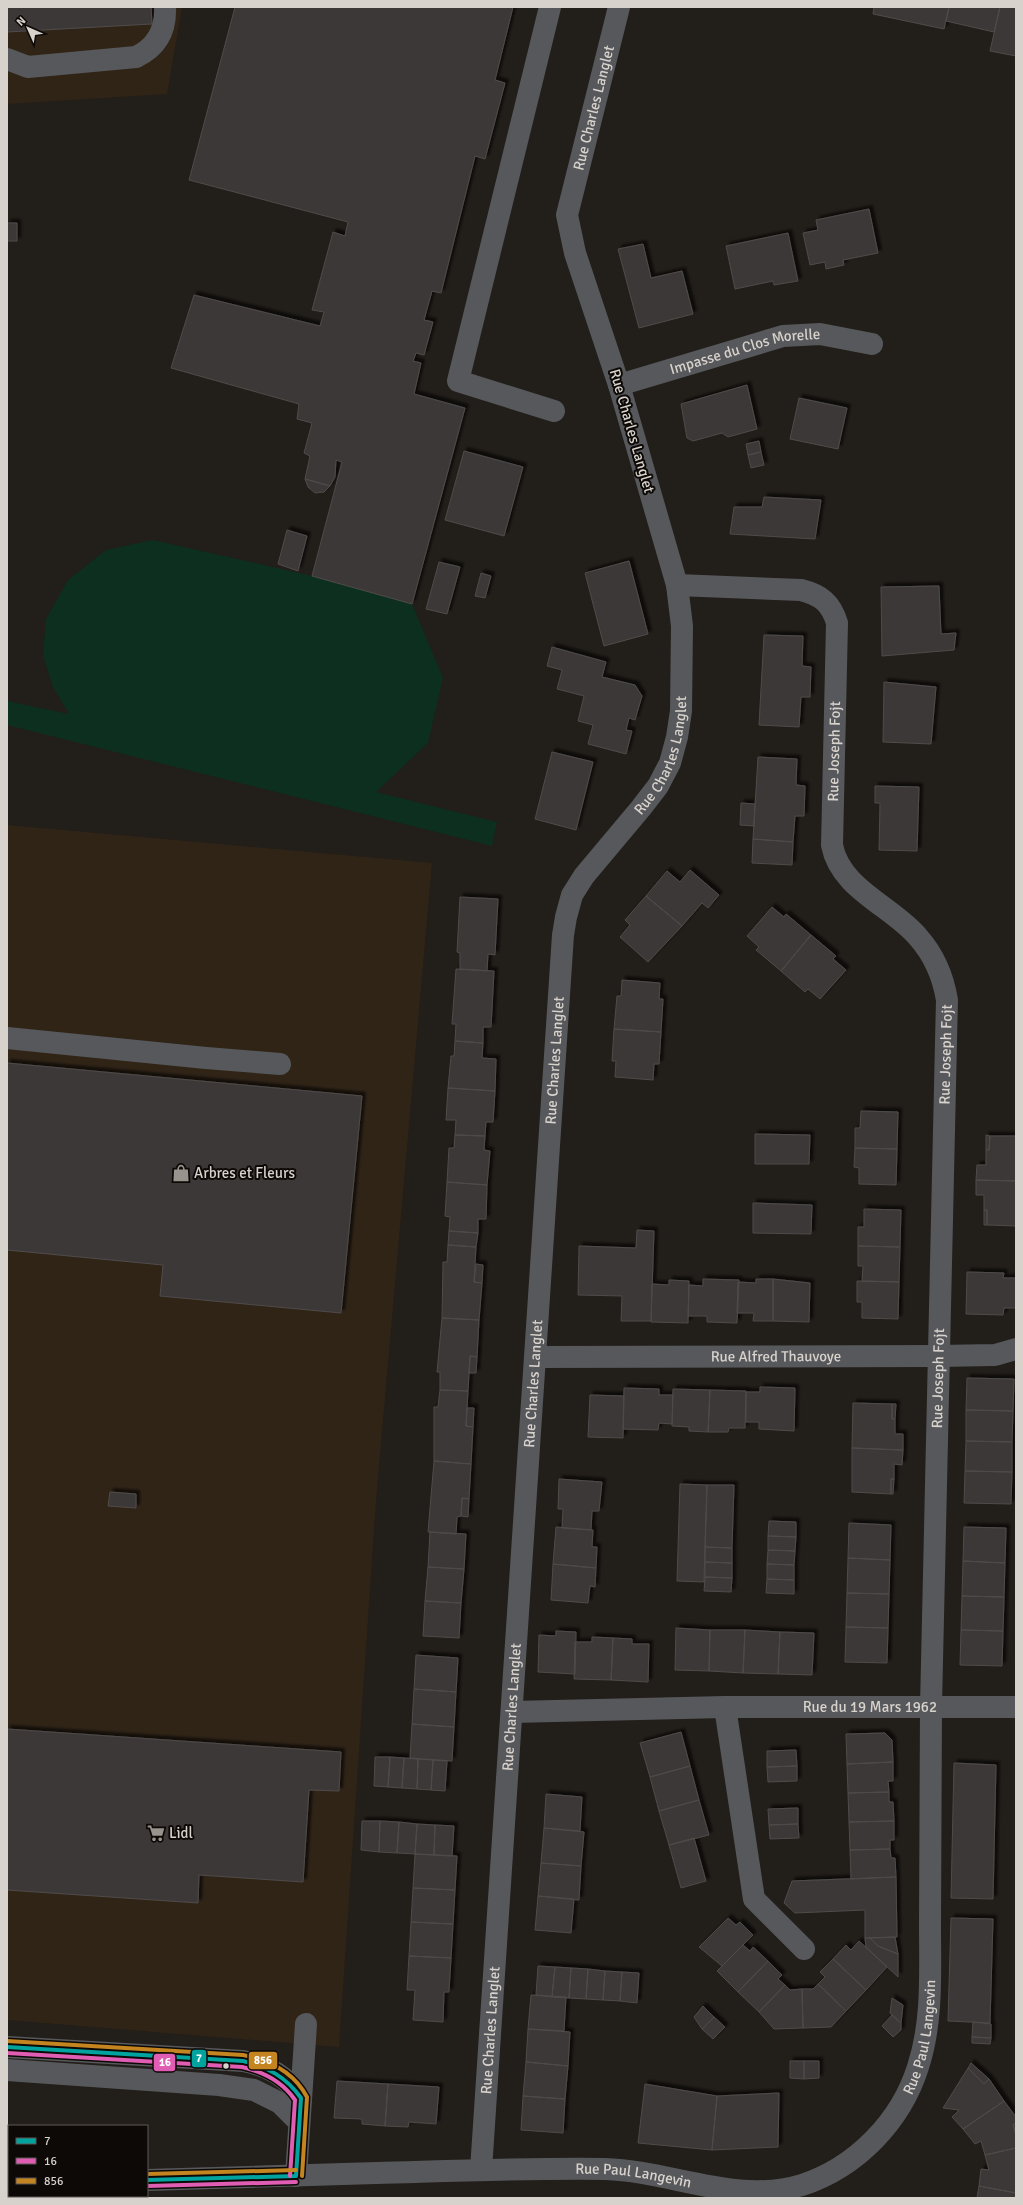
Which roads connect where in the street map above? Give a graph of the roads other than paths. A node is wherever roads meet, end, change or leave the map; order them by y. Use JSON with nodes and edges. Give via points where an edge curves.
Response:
{"nodes":[{"id":1,"x":165,"y":7,"type":"edge"},
{"id":2,"x":550,"y":7,"type":"edge"},
{"id":3,"x":620,"y":7,"type":"edge"},
{"id":4,"x":7,"y":59,"type":"edge"},
{"id":5,"x":872,"y":344,"type":"dead end"},
{"id":6,"x":619,"y":385,"type":"junction"},
{"id":7,"x":554,"y":411,"type":"dead end"},
{"id":8,"x":677,"y":585,"type":"junction"},
{"id":9,"x":7,"y":1038,"type":"edge"},
{"id":10,"x":280,"y":1064,"type":"dead end"},
{"id":11,"x":1016,"y":1349,"type":"edge"},
{"id":12,"x":938,"y":1356,"type":"junction"},
{"id":13,"x":536,"y":1357,"type":"junction"},
{"id":14,"x":931,"y":1707,"type":"junction"},
{"id":15,"x":1016,"y":1707,"type":"edge"},
{"id":16,"x":725,"y":1708,"type":"junction"},
{"id":17,"x":512,"y":1712,"type":"junction"},
{"id":18,"x":804,"y":1949,"type":"dead end"},
{"id":19,"x":306,"y":2024,"type":"dead end"},
{"id":20,"x":7,"y":2047,"type":"edge"},
{"id":21,"x":7,"y":2070,"type":"edge"},
{"id":22,"x":301,"y":2098,"type":"junction"},
{"id":23,"x":299,"y":2122,"type":"junction"},
{"id":24,"x":481,"y":2170,"type":"junction"},
{"id":25,"x":296,"y":2176,"type":"junction"},
{"id":26,"x":148,"y":2180,"type":"edge"}],
"edges":[{"from":1,"to":4,"type":"street","via":[[165,21],[161,34],[146,52],[136,57],[28,67]]},
{"from":2,"to":7,"type":"street","via":[[458,381]]},
{"from":3,"to":6,"type":"street","name":"Rue Charles Langlet","via":[[567,215],[575,253]]},
{"from":5,"to":6,"type":"street","name":"Impasse du Clos Morelle","via":[[820,334],[783,336]]},
{"from":6,"to":8,"type":"street","name":"Rue Charles Langlet"},
{"from":8,"to":12,"type":"street","name":"Rue Joseph Fojt","via":[[801,590],[826,600],[837,622],[832,845],[835,858],[847,876],[918,936],[938,966],[944,984],[946,1000]]},
{"from":8,"to":13,"type":"street","name":"Rue Charles Langlet","via":[[682,626],[681,711],[670,763],[658,786],[584,876],[572,894],[566,917]]},
{"from":9,"to":10,"type":"street"},
{"from":11,"to":12,"type":"street","name":"Rue Alfred Thauvoye","via":[[995,1355]]},
{"from":12,"to":13,"type":"street","name":"Rue Alfred Thauvoye"},
{"from":12,"to":14,"type":"street","name":"Rue Joseph Fojt"},
{"from":13,"to":17,"type":"street","name":"Rue Charles Langlet"},
{"from":14,"to":15,"type":"street","name":"Rue du 19 Mars 1962"},
{"from":14,"to":16,"type":"street","name":"Rue du 19 Mars 1962"},
{"from":14,"to":24,"type":"street","name":"Rue Paul Langevin","via":[[930,1998],[927,2028],[920,2062],[905,2099],[893,2118],[868,2146],[836,2170],[817,2179],[768,2192],[727,2191],[611,2169]]},
{"from":16,"to":17,"type":"street","name":"Rue du 19 Mars 1962"},
{"from":16,"to":18,"type":"street","via":[[754,1899]]},
{"from":17,"to":24,"type":"street","name":"Rue Charles Langlet"},
{"from":19,"to":22,"type":"street"},
{"from":20,"to":22,"type":"street","via":[[244,2061],[272,2069],[290,2084]]},
{"from":21,"to":23,"type":"street","via":[[254,2090],[280,2103]]},
{"from":22,"to":23,"type":"street"},
{"from":23,"to":25,"type":"street"},
{"from":24,"to":25,"type":"street","name":"Rue Paul Langevin"},
{"from":25,"to":26,"type":"street","name":"Rue Paul Langevin"}]}
